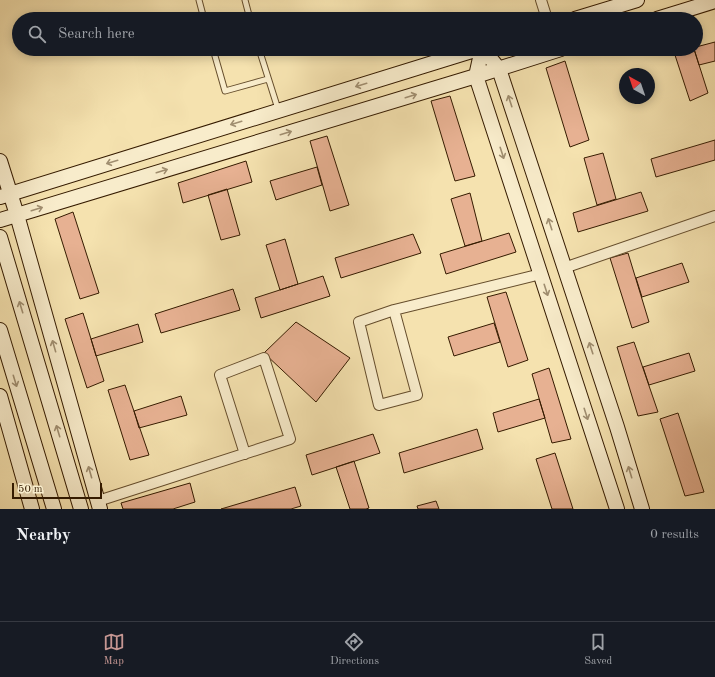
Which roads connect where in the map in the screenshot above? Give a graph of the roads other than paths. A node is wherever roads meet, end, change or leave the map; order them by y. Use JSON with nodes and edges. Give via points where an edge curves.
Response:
{"nodes":[{"id":1,"x":199,"y":0,"type":"edge"},
{"id":2,"x":244,"y":0,"type":"edge"},
{"id":3,"x":541,"y":0,"type":"edge"},
{"id":4,"x":637,"y":0,"type":"edge"},
{"id":5,"x":715,"y":1,"type":"edge"},
{"id":6,"x":202,"y":12,"type":"edge"},
{"id":7,"x":248,"y":12,"type":"edge"},
{"id":8,"x":545,"y":12,"type":"edge"},
{"id":9,"x":598,"y":12,"type":"edge"},
{"id":10,"x":680,"y":12,"type":"edge"},
{"id":11,"x":215,"y":56,"type":"edge"},
{"id":12,"x":261,"y":56,"type":"edge"},
{"id":13,"x":455,"y":56,"type":"edge"},
{"id":14,"x":480,"y":56,"type":"edge"},
{"id":15,"x":488,"y":56,"type":"edge"},
{"id":16,"x":539,"y":56,"type":"edge"},
{"id":17,"x":499,"y":69,"type":"junction"},
{"id":18,"x":476,"y":76,"type":"junction"},
{"id":19,"x":268,"y":79,"type":"junction"},
{"id":20,"x":278,"y":110,"type":"junction"},
{"id":21,"x":0,"y":161,"type":"edge"},
{"id":22,"x":5,"y":195,"type":"edge"},
{"id":23,"x":17,"y":215,"type":"junction"},
{"id":24,"x":714,"y":219,"type":"edge"},
{"id":25,"x":0,"y":220,"type":"edge"},
{"id":26,"x":0,"y":237,"type":"edge"},
{"id":27,"x":564,"y":268,"type":"junction"},
{"id":28,"x":541,"y":274,"type":"junction"},
{"id":29,"x":394,"y":310,"type":"junction"},
{"id":30,"x":0,"y":330,"type":"edge"},
{"id":31,"x":0,"y":396,"type":"edge"},
{"id":32,"x":245,"y":454,"type":"junction"},
{"id":33,"x":99,"y":505,"type":"edge"},
{"id":34,"x":32,"y":509,"type":"edge"},
{"id":35,"x":54,"y":509,"type":"edge"},
{"id":36,"x":81,"y":509,"type":"edge"},
{"id":37,"x":617,"y":509,"type":"edge"},
{"id":38,"x":642,"y":509,"type":"edge"}],
"edges":[{"from":1,"to":6,"type":"lane"},
{"from":2,"to":7,"type":"lane"},
{"from":3,"to":8,"type":"street"},
{"from":4,"to":9,"type":"main road"},
{"from":5,"to":10,"type":"main road"},
{"from":11,"to":19,"type":"lane","via":[[225,91]]},
{"from":12,"to":19,"type":"lane"},
{"from":13,"to":20,"type":"main road","one_way":true},
{"from":14,"to":18,"type":"main road"},
{"from":15,"to":17,"type":"main road"},
{"from":16,"to":17,"type":"main road"},
{"from":17,"to":18,"type":"main road"},
{"from":27,"to":17,"type":"main road","one_way":true},
{"from":23,"to":18,"type":"main road","one_way":true},
{"from":18,"to":28,"type":"main road","one_way":true},
{"from":19,"to":20,"type":"lane"},
{"from":20,"to":22,"type":"main road","one_way":true},
{"from":21,"to":22,"type":"main road"},
{"from":22,"to":23,"type":"main road"},
{"from":23,"to":25,"type":"main road"},
{"from":33,"to":23,"type":"main road","one_way":true},
{"from":24,"to":27,"type":"street"},
{"from":36,"to":26,"type":"main road","one_way":true},
{"from":38,"to":27,"type":"main road","one_way":true},
{"from":28,"to":29,"type":"street"},
{"from":28,"to":37,"type":"main road","one_way":true},
{"from":29,"to":29,"type":"street","via":[[359,322],[378,405],[417,395]]},
{"from":30,"to":35,"type":"main road","one_way":true},
{"from":31,"to":34,"type":"main road"},
{"from":32,"to":32,"type":"street","via":[[290,439],[264,358],[220,375]]},
{"from":32,"to":33,"type":"street"}]}
